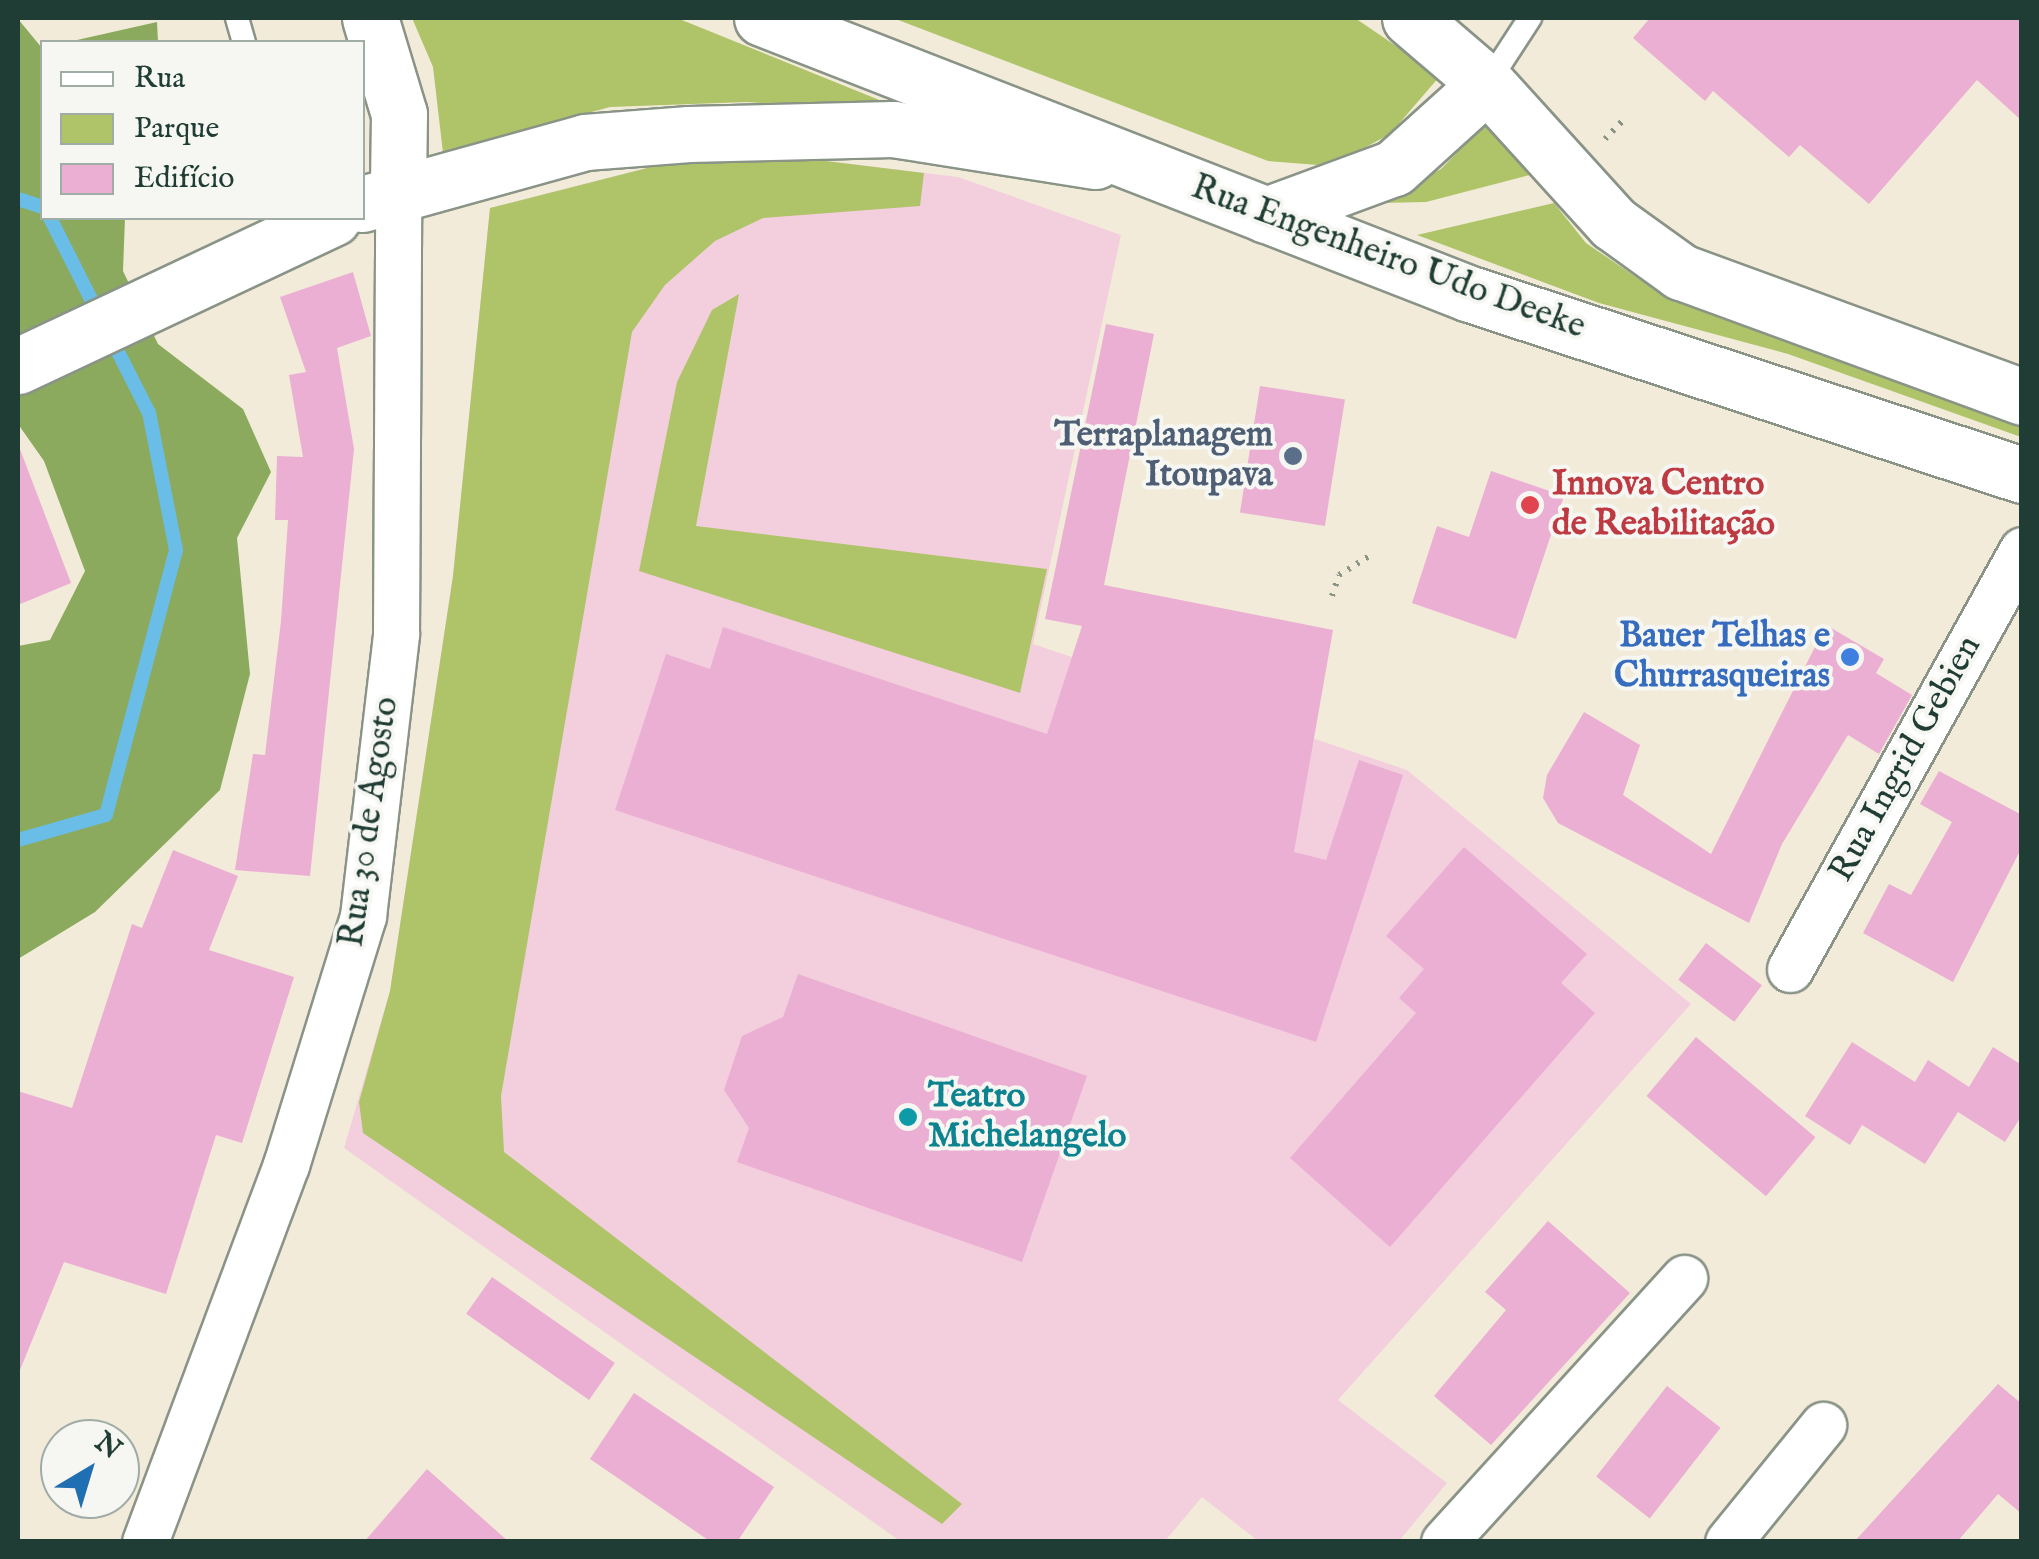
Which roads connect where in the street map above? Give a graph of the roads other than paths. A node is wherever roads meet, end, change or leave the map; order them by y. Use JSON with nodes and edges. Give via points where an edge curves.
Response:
{"nodes":[{"id":1,"x":370,"y":18,"type":"edge"},
{"id":2,"x":762,"y":18,"type":"edge"},
{"id":3,"x":1410,"y":18,"type":"edge"},
{"id":4,"x":1543,"y":18,"type":"edge"},
{"id":5,"x":1528,"y":27,"type":"edge"},
{"id":6,"x":846,"y":35,"type":"edge"},
{"id":7,"x":1486,"y":84,"type":"junction"},
{"id":8,"x":1147,"y":170,"type":"junction"},
{"id":9,"x":380,"y":195,"type":"edge"},
{"id":10,"x":1266,"y":215,"type":"junction"},
{"id":11,"x":311,"y":222,"type":"edge"},
{"id":12,"x":18,"y":366,"type":"edge"},
{"id":13,"x":2022,"y":397,"type":"edge"},
{"id":14,"x":2022,"y":474,"type":"edge"},
{"id":15,"x":2022,"y":550,"type":"edge"},
{"id":16,"x":1790,"y":969,"type":"dead end"},
{"id":17,"x":1684,"y":1278,"type":"dead end"},
{"id":18,"x":1823,"y":1425,"type":"dead end"},
{"id":19,"x":145,"y":1542,"type":"edge"},
{"id":20,"x":1444,"y":1542,"type":"edge"},
{"id":21,"x":1728,"y":1542,"type":"edge"}],
"edges":[{"from":1,"to":9,"type":"main road","via":[[399,114]]},
{"from":2,"to":6,"type":"main road","name":"Rua Engenheiro Udo Deeke"},
{"from":3,"to":7,"type":"main road"},
{"from":4,"to":5,"type":"lane"},
{"from":5,"to":7,"type":"lane"},
{"from":6,"to":8,"type":"main road","name":"Rua Engenheiro Udo Deeke"},
{"from":7,"to":10,"type":"main road","via":[[1394,168]]},
{"from":7,"to":13,"type":"main road","via":[[1613,224],[1682,272]]},
{"from":8,"to":9,"type":"main road","via":[[893,129],[790,129],[585,142]]},
{"from":8,"to":10,"type":"main road","name":"Rua Engenheiro Udo Deeke"},
{"from":9,"to":19,"type":"street","name":"Rua 30 de Agosto","via":[[396,634],[363,916],[286,1165]]},
{"from":10,"to":14,"type":"main road","name":"Rua Engenheiro Udo Deeke","via":[[1470,294]]},
{"from":11,"to":12,"type":"main road"},
{"from":15,"to":16,"type":"street","name":"Rua Ingrid Gebien"},
{"from":17,"to":20,"type":"street"},
{"from":18,"to":21,"type":"street"}]}
